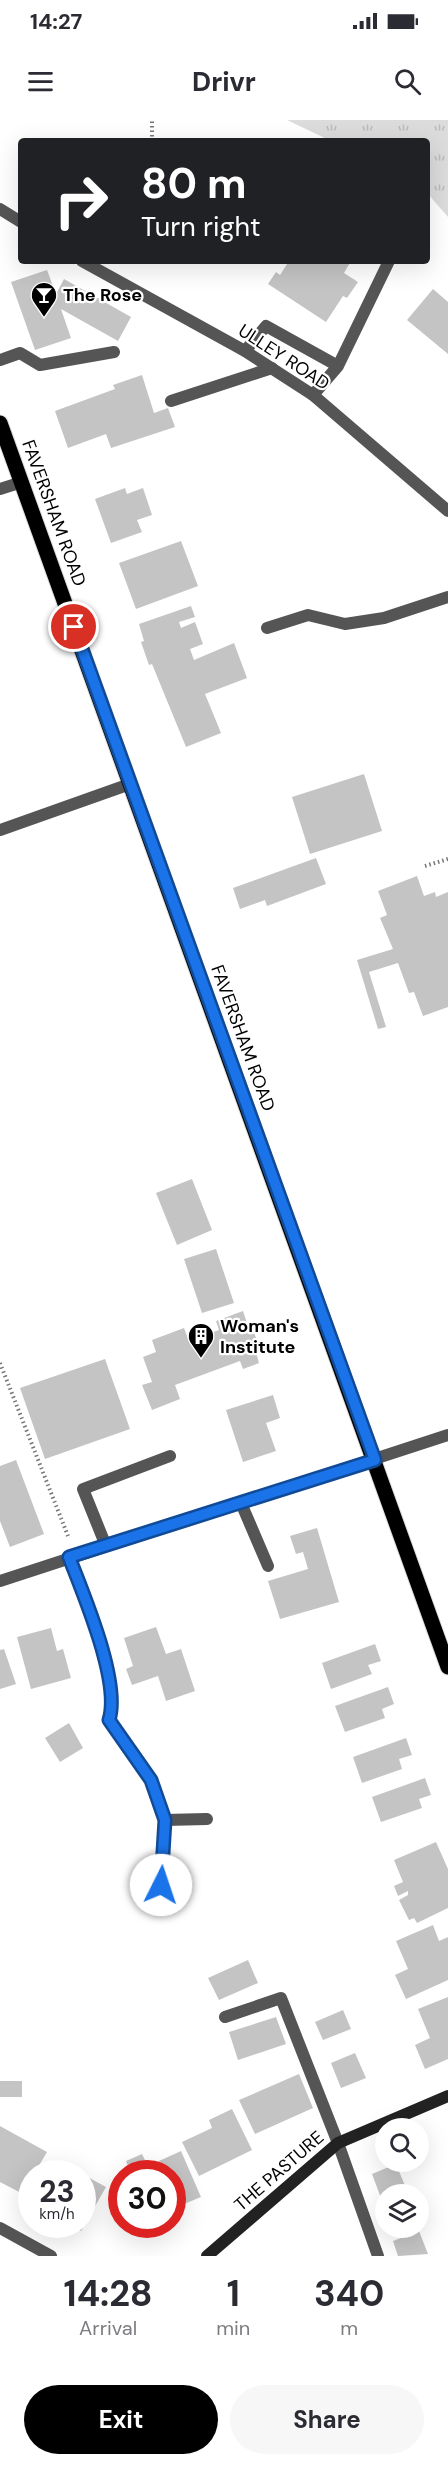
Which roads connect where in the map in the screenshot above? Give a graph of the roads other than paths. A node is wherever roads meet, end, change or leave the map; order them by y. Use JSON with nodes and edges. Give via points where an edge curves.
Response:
{"nodes":[{"id":1,"x":0,"y":209,"type":"edge"},
{"id":2,"x":18,"y":220,"type":"edge"},
{"id":3,"x":87,"y":264,"type":"edge"},
{"id":4,"x":388,"y":264,"type":"edge"},
{"id":5,"x":114,"y":351,"type":"dead end"},
{"id":6,"x":245,"y":351,"type":"junction"},
{"id":7,"x":0,"y":360,"type":"edge"},
{"id":8,"x":338,"y":366,"type":"junction"},
{"id":9,"x":272,"y":368,"type":"junction"},
{"id":10,"x":314,"y":395,"type":"junction"},
{"id":11,"x":171,"y":401,"type":"dead end"},
{"id":12,"x":0,"y":424,"type":"edge"},
{"id":13,"x":22,"y":482,"type":"junction"},
{"id":14,"x":0,"y":489,"type":"edge"},
{"id":15,"x":448,"y":511,"type":"edge"},
{"id":16,"x":448,"y":597,"type":"edge"},
{"id":17,"x":267,"y":628,"type":"dead end"},
{"id":18,"x":130,"y":784,"type":"junction"},
{"id":19,"x":0,"y":830,"type":"edge"},
{"id":20,"x":448,"y":1435,"type":"edge"},
{"id":21,"x":170,"y":1456,"type":"dead end"},
{"id":22,"x":375,"y":1460,"type":"junction"},
{"id":23,"x":241,"y":1503,"type":"junction"},
{"id":24,"x":106,"y":1546,"type":"junction"},
{"id":25,"x":72,"y":1557,"type":"junction"},
{"id":26,"x":268,"y":1566,"type":"dead end"},
{"id":27,"x":0,"y":1581,"type":"edge"},
{"id":28,"x":448,"y":1667,"type":"edge"},
{"id":29,"x":207,"y":1819,"type":"dead end"},
{"id":30,"x":165,"y":1820,"type":"junction"},
{"id":31,"x":161,"y":1885,"type":"dead end"},
{"id":32,"x":225,"y":2017,"type":"dead end"},
{"id":33,"x":448,"y":2096,"type":"edge"},
{"id":34,"x":338,"y":2143,"type":"junction"},
{"id":35,"x":0,"y":2228,"type":"edge"},
{"id":36,"x":51,"y":2256,"type":"edge"},
{"id":37,"x":207,"y":2256,"type":"edge"},
{"id":38,"x":378,"y":2256,"type":"edge"}],
"edges":[{"from":1,"to":2,"type":"street"},
{"from":3,"to":6,"type":"street","name":"ULLEY ROAD"},
{"from":4,"to":8,"type":"street"},
{"from":5,"to":7,"type":"street","via":[[40,365],[20,353]]},
{"from":6,"to":8,"type":"street","via":[[266,326]]},
{"from":6,"to":9,"type":"street","name":"ULLEY ROAD"},
{"from":8,"to":10,"type":"street"},
{"from":9,"to":10,"type":"street","name":"ULLEY ROAD"},
{"from":9,"to":11,"type":"street"},
{"from":10,"to":15,"type":"street","name":"ULLEY ROAD"},
{"from":12,"to":13,"type":"main road","name":"FAVERSHAM ROAD"},
{"from":13,"to":14,"type":"street"},
{"from":13,"to":18,"type":"main road","name":"FAVERSHAM ROAD"},
{"from":16,"to":17,"type":"street","via":[[384,618],[345,624],[308,615]]},
{"from":18,"to":19,"type":"street"},
{"from":18,"to":22,"type":"main road","name":"FAVERSHAM ROAD"},
{"from":20,"to":22,"type":"street"},
{"from":21,"to":24,"type":"street","via":[[83,1489]]},
{"from":22,"to":23,"type":"street"},
{"from":22,"to":28,"type":"main road","name":"FAVERSHAM ROAD"},
{"from":23,"to":24,"type":"street"},
{"from":23,"to":26,"type":"street"},
{"from":24,"to":25,"type":"street"},
{"from":25,"to":27,"type":"street"},
{"from":25,"to":30,"type":"street","via":[[102,1654],[113,1706],[109,1720],[151,1780]]},
{"from":29,"to":30,"type":"street"},
{"from":30,"to":31,"type":"street"},
{"from":32,"to":34,"type":"street","via":[[281,1998]]},
{"from":33,"to":34,"type":"street","name":"THE PASTURE"},
{"from":34,"to":37,"type":"street","name":"THE PASTURE"},
{"from":34,"to":38,"type":"street"},
{"from":35,"to":36,"type":"street"}]}
